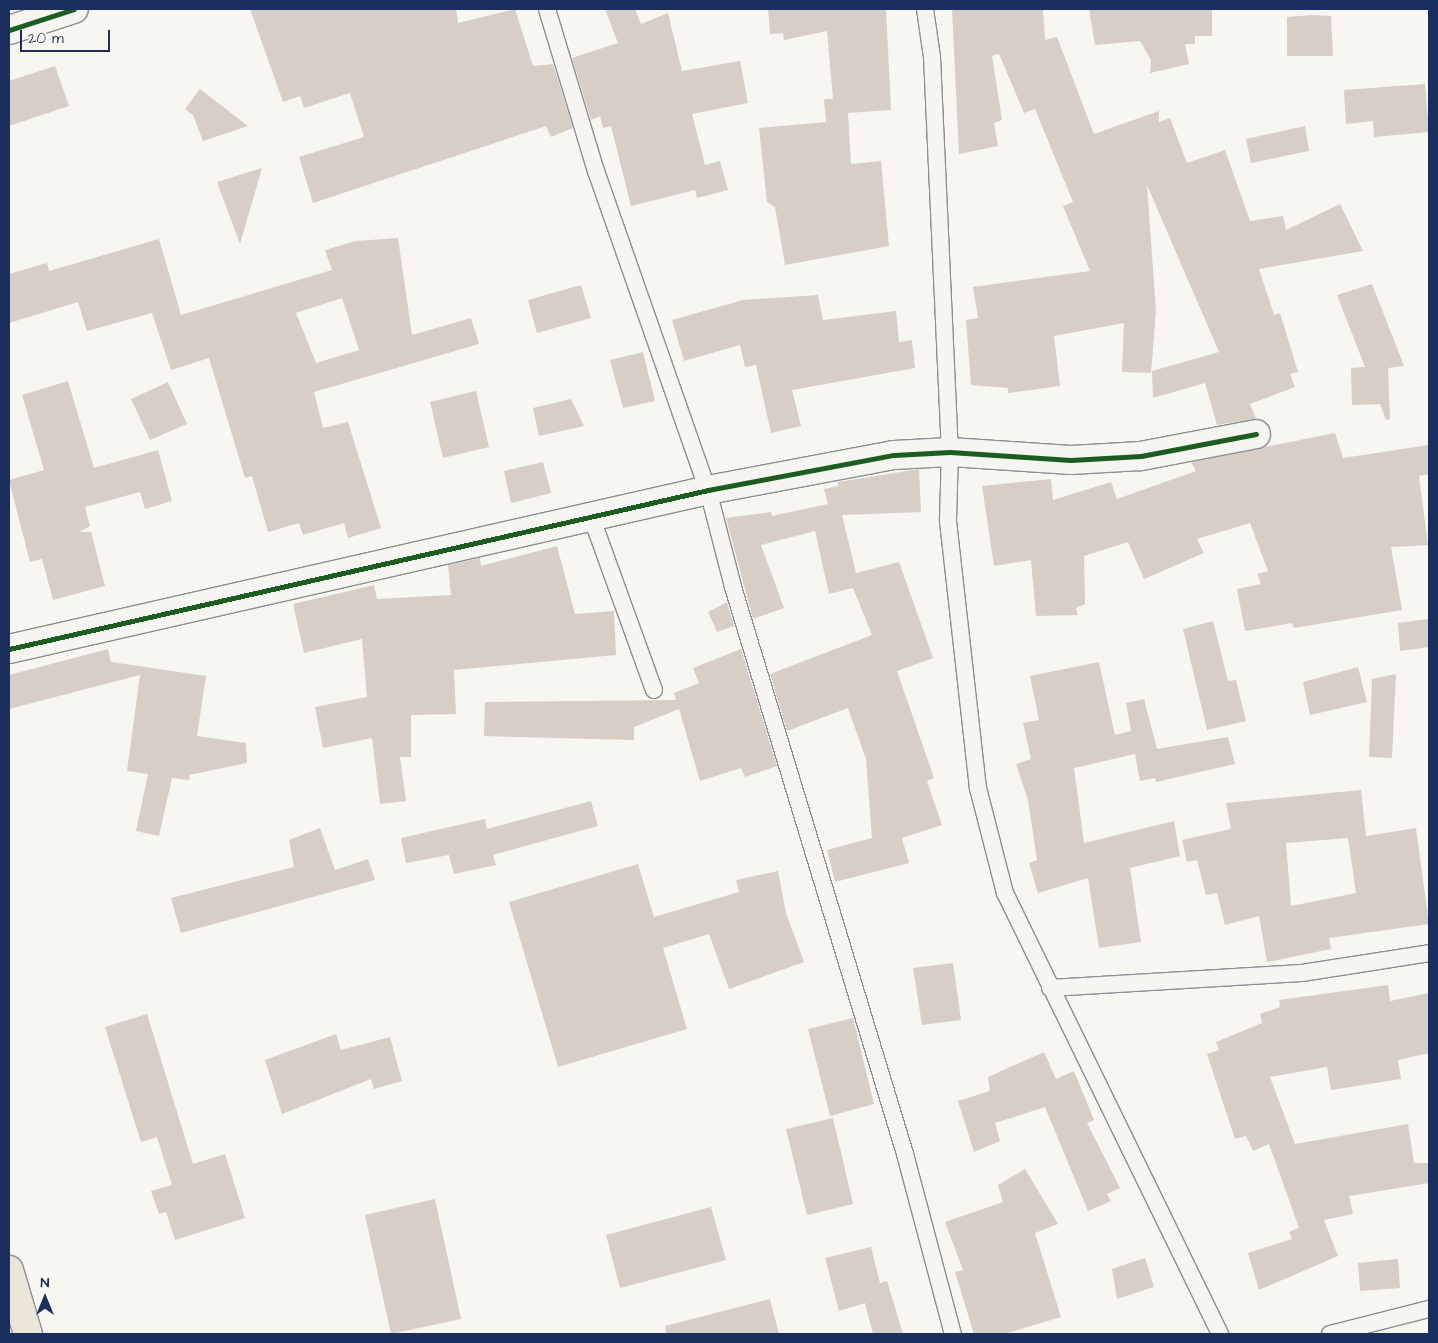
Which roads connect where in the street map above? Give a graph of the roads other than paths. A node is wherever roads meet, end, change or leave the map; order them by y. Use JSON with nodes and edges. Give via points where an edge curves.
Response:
{"nodes":[{"id":1,"x":74,"y":9,"type":"edge"},
{"id":2,"x":547,"y":9,"type":"edge"},
{"id":3,"x":925,"y":9,"type":"edge"},
{"id":4,"x":9,"y":30,"type":"edge"},
{"id":5,"x":1256,"y":434,"type":"dead end"},
{"id":6,"x":950,"y":452,"type":"junction"},
{"id":7,"x":708,"y":490,"type":"junction"},
{"id":8,"x":591,"y":516,"type":"junction"},
{"id":9,"x":9,"y":649,"type":"edge"},
{"id":10,"x":654,"y":690,"type":"dead end"},
{"id":11,"x":1429,"y":953,"type":"edge"},
{"id":12,"x":1050,"y":988,"type":"junction"},
{"id":13,"x":10,"y":1276,"type":"edge"},
{"id":14,"x":1429,"y":1309,"type":"edge"},
{"id":15,"x":1369,"y":1330,"type":"edge"},
{"id":16,"x":28,"y":1334,"type":"edge"},
{"id":17,"x":953,"y":1334,"type":"edge"},
{"id":18,"x":1220,"y":1334,"type":"edge"},
{"id":19,"x":1330,"y":1334,"type":"edge"}],
"edges":[{"from":1,"to":4,"type":"street"},
{"from":2,"to":7,"type":"lane","via":[[596,171]]},
{"from":3,"to":6,"type":"lane","via":[[932,58]]},
{"from":5,"to":6,"type":"street","via":[[1141,456],[1071,460]]},
{"from":6,"to":7,"type":"street","via":[[894,455]]},
{"from":6,"to":12,"type":"lane","via":[[948,521],[978,788],[1005,893]]},
{"from":7,"to":8,"type":"street"},
{"from":7,"to":17,"type":"lane","via":[[733,587],[905,1154]]},
{"from":8,"to":9,"type":"street"},
{"from":8,"to":10,"type":"lane"},
{"from":11,"to":12,"type":"lane","via":[[1302,973]]},
{"from":12,"to":18,"type":"lane"},
{"from":13,"to":16,"type":"main road"},
{"from":14,"to":15,"type":"lane"},
{"from":15,"to":19,"type":"lane"}]}
